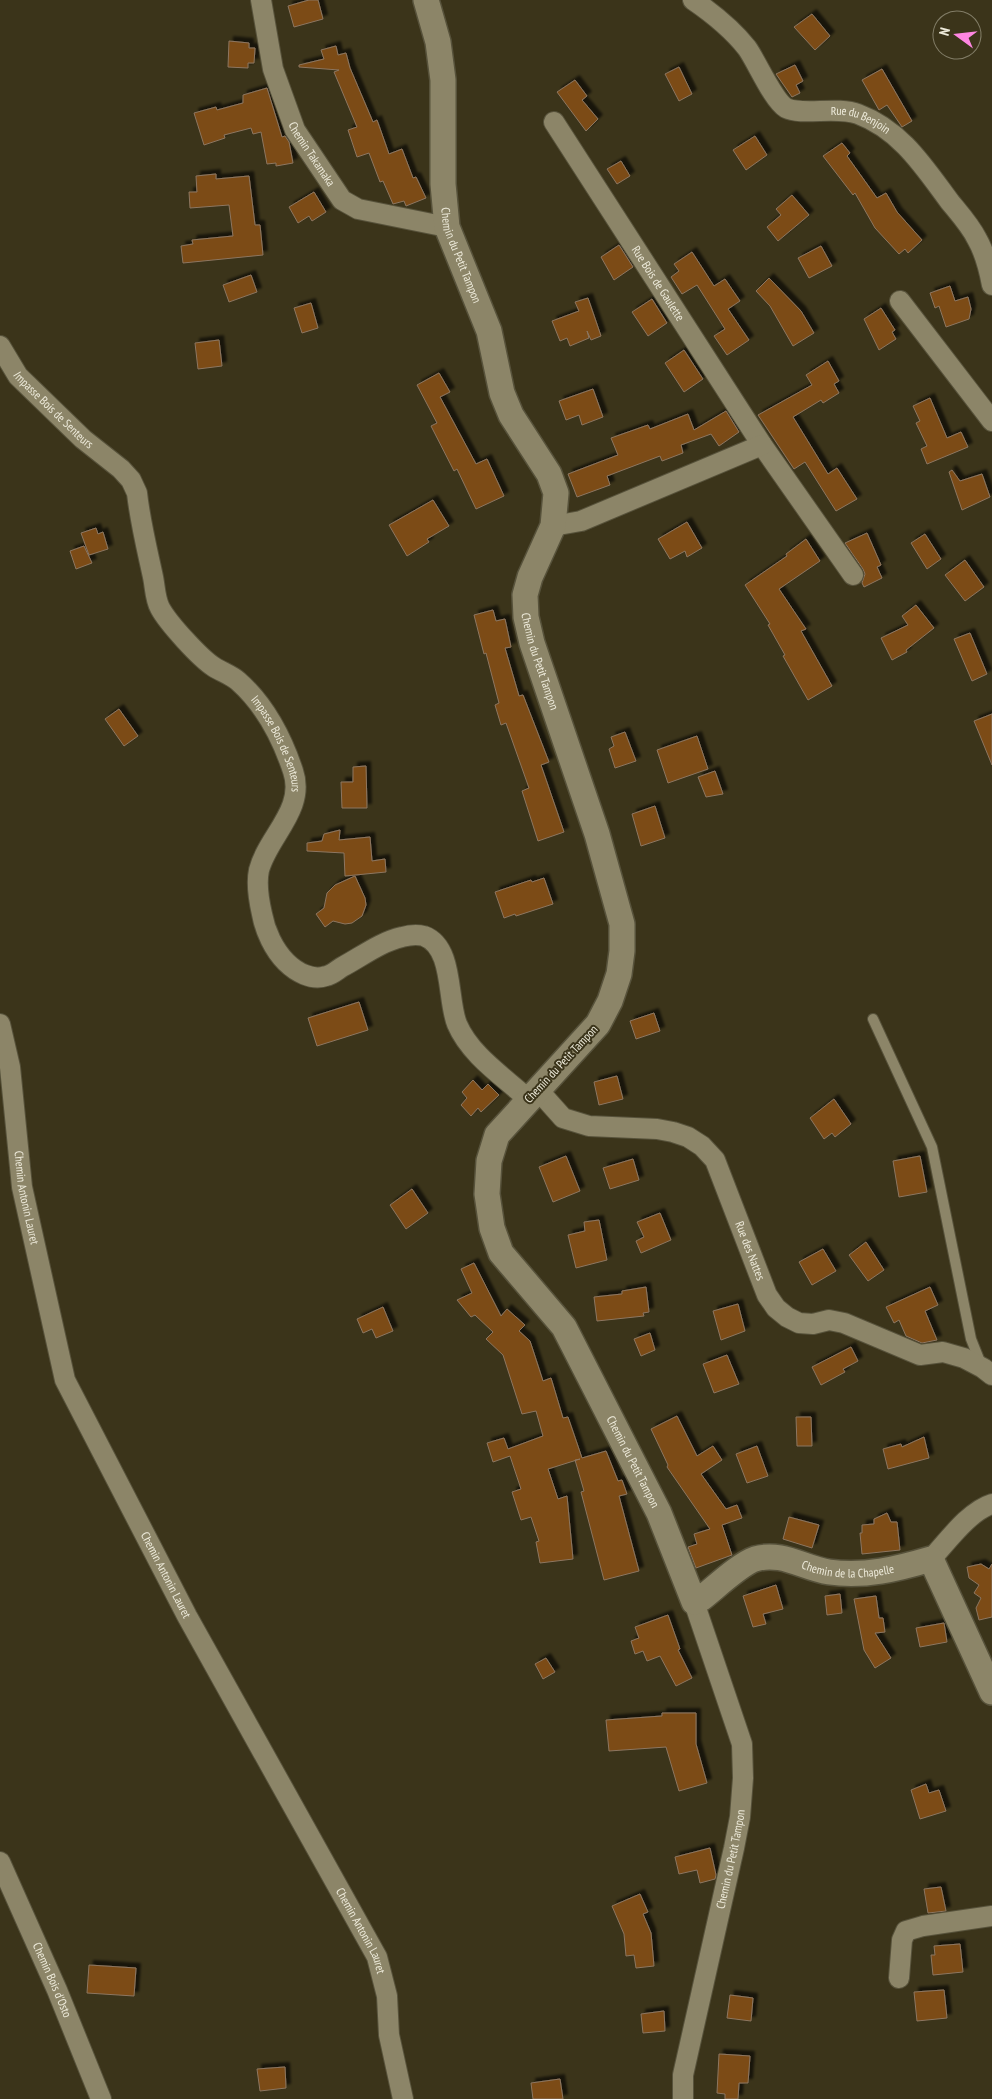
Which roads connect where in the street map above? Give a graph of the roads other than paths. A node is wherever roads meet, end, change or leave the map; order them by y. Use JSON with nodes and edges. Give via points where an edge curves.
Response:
{"nodes":[{"id":1,"x":261,"y":0,"type":"edge"},
{"id":2,"x":426,"y":0,"type":"edge"},
{"id":3,"x":692,"y":0,"type":"edge"},
{"id":4,"x":554,"y":122,"type":"dead end"},
{"id":5,"x":447,"y":227,"type":"junction"},
{"id":6,"x":992,"y":285,"type":"edge"},
{"id":7,"x":900,"y":301,"type":"dead end"},
{"id":8,"x":0,"y":346,"type":"edge"},
{"id":9,"x":992,"y":421,"type":"edge"},
{"id":10,"x":762,"y":445,"type":"junction"},
{"id":11,"x":553,"y":526,"type":"junction"},
{"id":12,"x":853,"y":575,"type":"dead end"},
{"id":13,"x":873,"y":1019,"type":"dead end"},
{"id":14,"x":0,"y":1024,"type":"edge"},
{"id":15,"x":533,"y":1094,"type":"junction"},
{"id":16,"x":987,"y":1371,"type":"edge"},
{"id":17,"x":990,"y":1503,"type":"edge"},
{"id":18,"x":931,"y":1559,"type":"junction"},
{"id":19,"x":694,"y":1602,"type":"junction"},
{"id":20,"x":992,"y":1692,"type":"edge"},
{"id":21,"x":0,"y":1862,"type":"edge"},
{"id":22,"x":992,"y":1916,"type":"edge"},
{"id":23,"x":899,"y":1978,"type":"dead end"},
{"id":24,"x":101,"y":2099,"type":"edge"},
{"id":25,"x":403,"y":2099,"type":"edge"},
{"id":26,"x":683,"y":2099,"type":"edge"}],
"edges":[{"from":1,"to":5,"type":"street","name":"Chemin Takamaka","via":[[273,69],[295,130],[342,200],[358,209]]},
{"from":2,"to":5,"type":"street","name":"Chemin du Petit Tampon","via":[[444,80],[443,184]]},
{"from":3,"to":6,"type":"street","name":"Rue du Benjoin","via":[[734,34],[786,108],[857,113],[880,124],[912,151],[976,237],[986,259]]},
{"from":4,"to":10,"type":"street","name":"Rue Bois de Gaulette"},
{"from":5,"to":11,"type":"street","name":"Chemin du Petit Tampon","via":[[489,331],[502,393],[511,415],[554,487]]},
{"from":7,"to":9,"type":"street"},
{"from":8,"to":15,"type":"street","name":"Impasse Bois de Senteurs","via":[[18,376],[131,480],[137,493],[159,607],[213,666],[235,679],[255,697],[275,729],[296,785],[291,810],[270,844],[259,872],[264,924],[278,951],[287,963],[312,977],[326,976],[391,940],[410,935],[422,935],[432,940],[440,949],[457,1023],[464,1036],[484,1058]]},
{"from":10,"to":11,"type":"street","via":[[582,520]]},
{"from":10,"to":12,"type":"street","name":"Rue Bois de Gaulette"},
{"from":11,"to":15,"type":"street","name":"Chemin du Petit Tampon","via":[[530,577],[525,595],[526,617],[597,834],[622,924],[622,951],[619,974],[598,1024]]},
{"from":13,"to":16,"type":"lane","via":[[932,1147],[971,1339]]},
{"from":14,"to":25,"type":"street","name":"Chemin Antonin Lauret","via":[[10,1067],[22,1187],[65,1380],[187,1616],[377,1957],[387,1996],[389,2035]]},
{"from":15,"to":16,"type":"street","name":"Rue des Nattes","via":[[563,1118],[589,1126],[673,1132],[702,1146],[715,1160],[767,1295],[787,1317],[799,1323],[829,1320],[844,1323],[920,1355],[943,1352],[964,1358]]},
{"from":15,"to":19,"type":"street","name":"Chemin du Petit Tampon","via":[[497,1135],[489,1161],[487,1194],[492,1228],[501,1253],[564,1327],[659,1513]]},
{"from":17,"to":18,"type":"street","via":[[962,1525]]},
{"from":18,"to":19,"type":"street","name":"Chemin de la Chapelle","via":[[892,1571],[855,1575],[827,1572],[780,1557],[766,1556],[752,1560]]},
{"from":18,"to":20,"type":"street"},
{"from":19,"to":26,"type":"street","name":"Chemin du Petit Tampon","via":[[742,1744],[743,1778],[734,1848],[683,2075]]},
{"from":21,"to":24,"type":"street","name":"Chemin Bois d'Osto"},
{"from":22,"to":23,"type":"street","via":[[906,1931],[902,1940]]}]}
